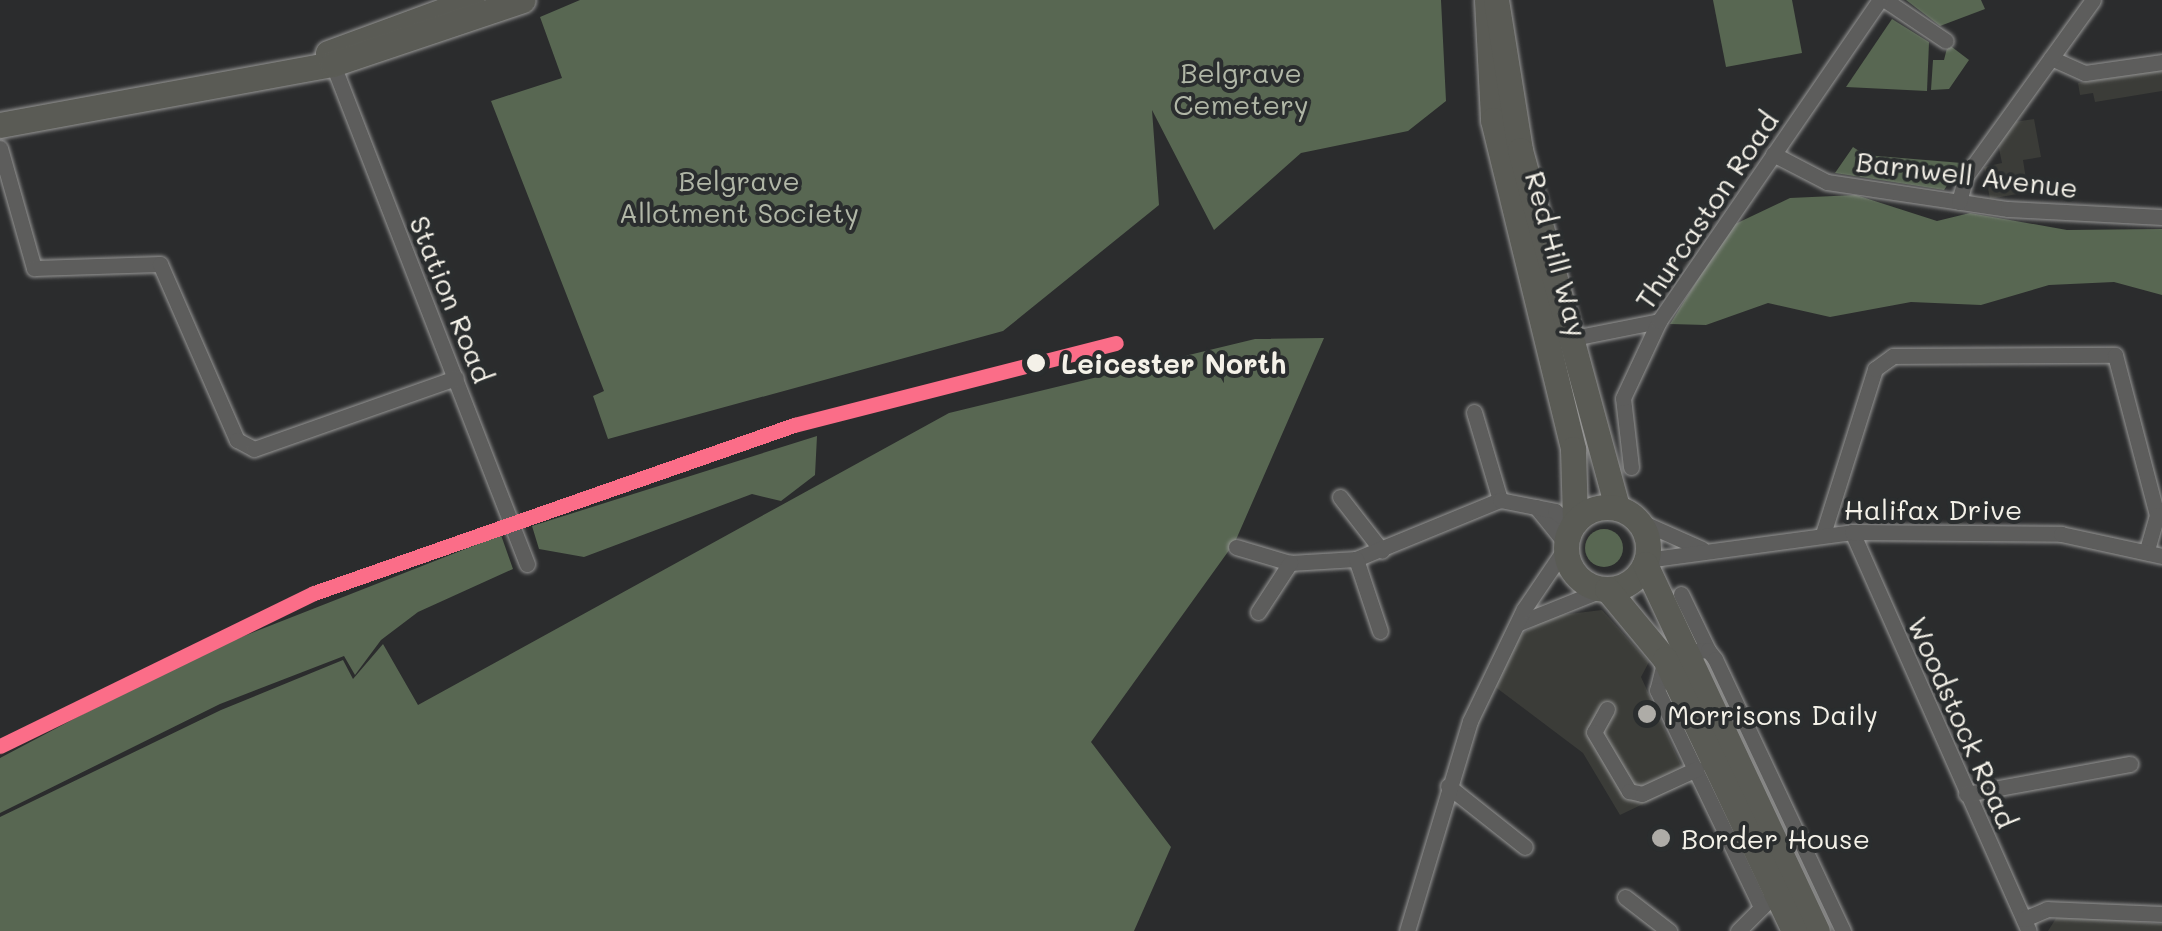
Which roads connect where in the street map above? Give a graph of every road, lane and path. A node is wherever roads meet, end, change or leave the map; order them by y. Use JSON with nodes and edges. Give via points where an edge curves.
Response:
{"nodes":[{"id":1,"x":472,"y":0,"type":"edge"},
{"id":2,"x":1476,"y":0,"type":"edge"},
{"id":3,"x":1487,"y":0,"type":"edge"},
{"id":4,"x":1496,"y":0,"type":"edge"},
{"id":5,"x":1510,"y":0,"type":"edge"},
{"id":6,"x":1882,"y":0,"type":"edge"},
{"id":7,"x":2092,"y":0,"type":"edge"},
{"id":8,"x":507,"y":4,"type":"edge"},
{"id":9,"x":1946,"y":41,"type":"dead end"},
{"id":10,"x":1493,"y":48,"type":"junction"},
{"id":11,"x":2052,"y":58,"type":"junction"},
{"id":12,"x":324,"y":61,"type":"junction"},
{"id":13,"x":2162,"y":62,"type":"edge"},
{"id":14,"x":0,"y":125,"type":"edge"},
{"id":15,"x":0,"y":148,"type":"edge"},
{"id":16,"x":1773,"y":154,"type":"junction"},
{"id":17,"x":1959,"y":202,"type":"junction"},
{"id":18,"x":2162,"y":217,"type":"edge"},
{"id":19,"x":1659,"y":321,"type":"junction"},
{"id":20,"x":1574,"y":338,"type":"junction"},
{"id":21,"x":456,"y":378,"type":"junction"},
{"id":22,"x":1474,"y":412,"type":"dead end"},
{"id":23,"x":1631,"y":467,"type":"dead end"},
{"id":24,"x":1340,"y":497,"type":"dead end"},
{"id":25,"x":1500,"y":500,"type":"junction"},
{"id":26,"x":1627,"y":514,"type":"junction"},
{"id":27,"x":1852,"y":532,"type":"junction"},
{"id":28,"x":1822,"y":534,"type":"junction"},
{"id":29,"x":1570,"y":535,"type":"junction"},
{"id":30,"x":1236,"y":547,"type":"dead end"},
{"id":31,"x":1702,"y":549,"type":"junction"},
{"id":32,"x":1382,"y":551,"type":"junction"},
{"id":33,"x":2154,"y":553,"type":"edge"},
{"id":34,"x":1356,"y":559,"type":"junction"},
{"id":35,"x":1645,"y":562,"type":"junction"},
{"id":36,"x":1290,"y":563,"type":"junction"},
{"id":37,"x":527,"y":564,"type":"dead end"},
{"id":38,"x":1605,"y":589,"type":"junction"},
{"id":39,"x":1682,"y":594,"type":"dead end"},
{"id":40,"x":1258,"y":612,"type":"dead end"},
{"id":41,"x":1518,"y":622,"type":"junction"},
{"id":42,"x":1380,"y":631,"type":"dead end"},
{"id":43,"x":1686,"y":654,"type":"junction"},
{"id":44,"x":1607,"y":709,"type":"dead end"},
{"id":45,"x":2130,"y":764,"type":"dead end"},
{"id":46,"x":1696,"y":769,"type":"junction"},
{"id":47,"x":1448,"y":786,"type":"junction"},
{"id":48,"x":1966,"y":794,"type":"junction"},
{"id":49,"x":1524,"y":846,"type":"dead end"},
{"id":50,"x":1777,"y":892,"type":"junction"},
{"id":51,"x":1625,"y":898,"type":"dead end"},
{"id":52,"x":2161,"y":913,"type":"edge"},
{"id":53,"x":2026,"y":925,"type":"edge"},
{"id":54,"x":1407,"y":931,"type":"edge"},
{"id":55,"x":1669,"y":931,"type":"edge"},
{"id":56,"x":1738,"y":931,"type":"edge"},
{"id":57,"x":1794,"y":931,"type":"edge"},
{"id":58,"x":1817,"y":931,"type":"edge"},
{"id":59,"x":1844,"y":931,"type":"edge"}],
"edges":[{"from":1,"to":12,"type":"highway"},
{"from":2,"to":10,"type":"highway"},
{"from":3,"to":10,"type":"highway","name":"Red Hill Way"},
{"from":4,"to":10,"type":"highway","name":"Red Hill Way"},
{"from":5,"to":10,"type":"highway"},
{"from":6,"to":9,"type":"street"},
{"from":6,"to":16,"type":"street","name":"Thurcaston Road"},
{"from":7,"to":11,"type":"street"},
{"from":8,"to":12,"type":"highway"},
{"from":10,"to":20,"type":"highway","name":"Red Hill Way"},
{"from":10,"to":29,"type":"highway","name":"Red Hill Way","via":[[1518,236],[1574,449]]},
{"from":11,"to":13,"type":"street","via":[[2086,73]]},
{"from":11,"to":17,"type":"street","via":[[1966,176]]},
{"from":12,"to":14,"type":"highway"},
{"from":12,"to":21,"type":"street","name":"Station Road"},
{"from":15,"to":21,"type":"street","via":[[34,268],[160,264],[237,440],[254,450]]},
{"from":16,"to":17,"type":"street","name":"Barnwell Avenue","via":[[1828,182]]},
{"from":16,"to":19,"type":"street","name":"Thurcaston Road"},
{"from":17,"to":18,"type":"street","name":"Barnwell Avenue"},
{"from":19,"to":20,"type":"street"},
{"from":19,"to":23,"type":"street","name":"Thurcaston Road","via":[[1624,398]]},
{"from":20,"to":26,"type":"highway","name":"Red Hill Way","via":[[1598,462]]},
{"from":21,"to":37,"type":"street","name":"Station Road"},
{"from":22,"to":25,"type":"street"},
{"from":24,"to":32,"type":"street"},
{"from":25,"to":29,"type":"street","via":[[1536,506]]},
{"from":25,"to":32,"type":"street"},
{"from":26,"to":29,"type":"highway"},
{"from":26,"to":31,"type":"street"},
{"from":26,"to":35,"type":"highway","name":"Red Hill Way"},
{"from":27,"to":28,"type":"street","name":"Halifax Drive"},
{"from":27,"to":33,"type":"street","name":"Halifax Drive","via":[[2061,534]]},
{"from":27,"to":48,"type":"street","name":"Woodstock Road"},
{"from":28,"to":31,"type":"street","name":"Halifax Drive"},
{"from":28,"to":33,"type":"street","via":[[1875,369],[1893,356],[2115,355],[2157,515]]},
{"from":29,"to":38,"type":"highway","via":[[1581,580]]},
{"from":29,"to":41,"type":"street"},
{"from":30,"to":36,"type":"street"},
{"from":31,"to":35,"type":"street","name":"Halifax Drive"},
{"from":32,"to":34,"type":"street"},
{"from":34,"to":36,"type":"street"},
{"from":34,"to":42,"type":"street"},
{"from":35,"to":38,"type":"highway"},
{"from":35,"to":43,"type":"highway"},
{"from":36,"to":40,"type":"street"},
{"from":38,"to":41,"type":"street"},
{"from":38,"to":43,"type":"highway"},
{"from":39,"to":43,"type":"street"},
{"from":41,"to":47,"type":"street"},
{"from":43,"to":46,"type":"street","via":[[1654,680]]},
{"from":43,"to":50,"type":"highway"},
{"from":43,"to":59,"type":"street"},
{"from":44,"to":46,"type":"street","via":[[1594,732],[1629,791],[1642,794]]},
{"from":45,"to":48,"type":"street"},
{"from":46,"to":50,"type":"street"},
{"from":47,"to":49,"type":"street"},
{"from":47,"to":54,"type":"street"},
{"from":48,"to":53,"type":"street","name":"Woodstock Road"},
{"from":50,"to":56,"type":"street"},
{"from":50,"to":57,"type":"highway"},
{"from":50,"to":58,"type":"highway"},
{"from":51,"to":55,"type":"street"},
{"from":52,"to":53,"type":"street","via":[[2047,909]]}]}
